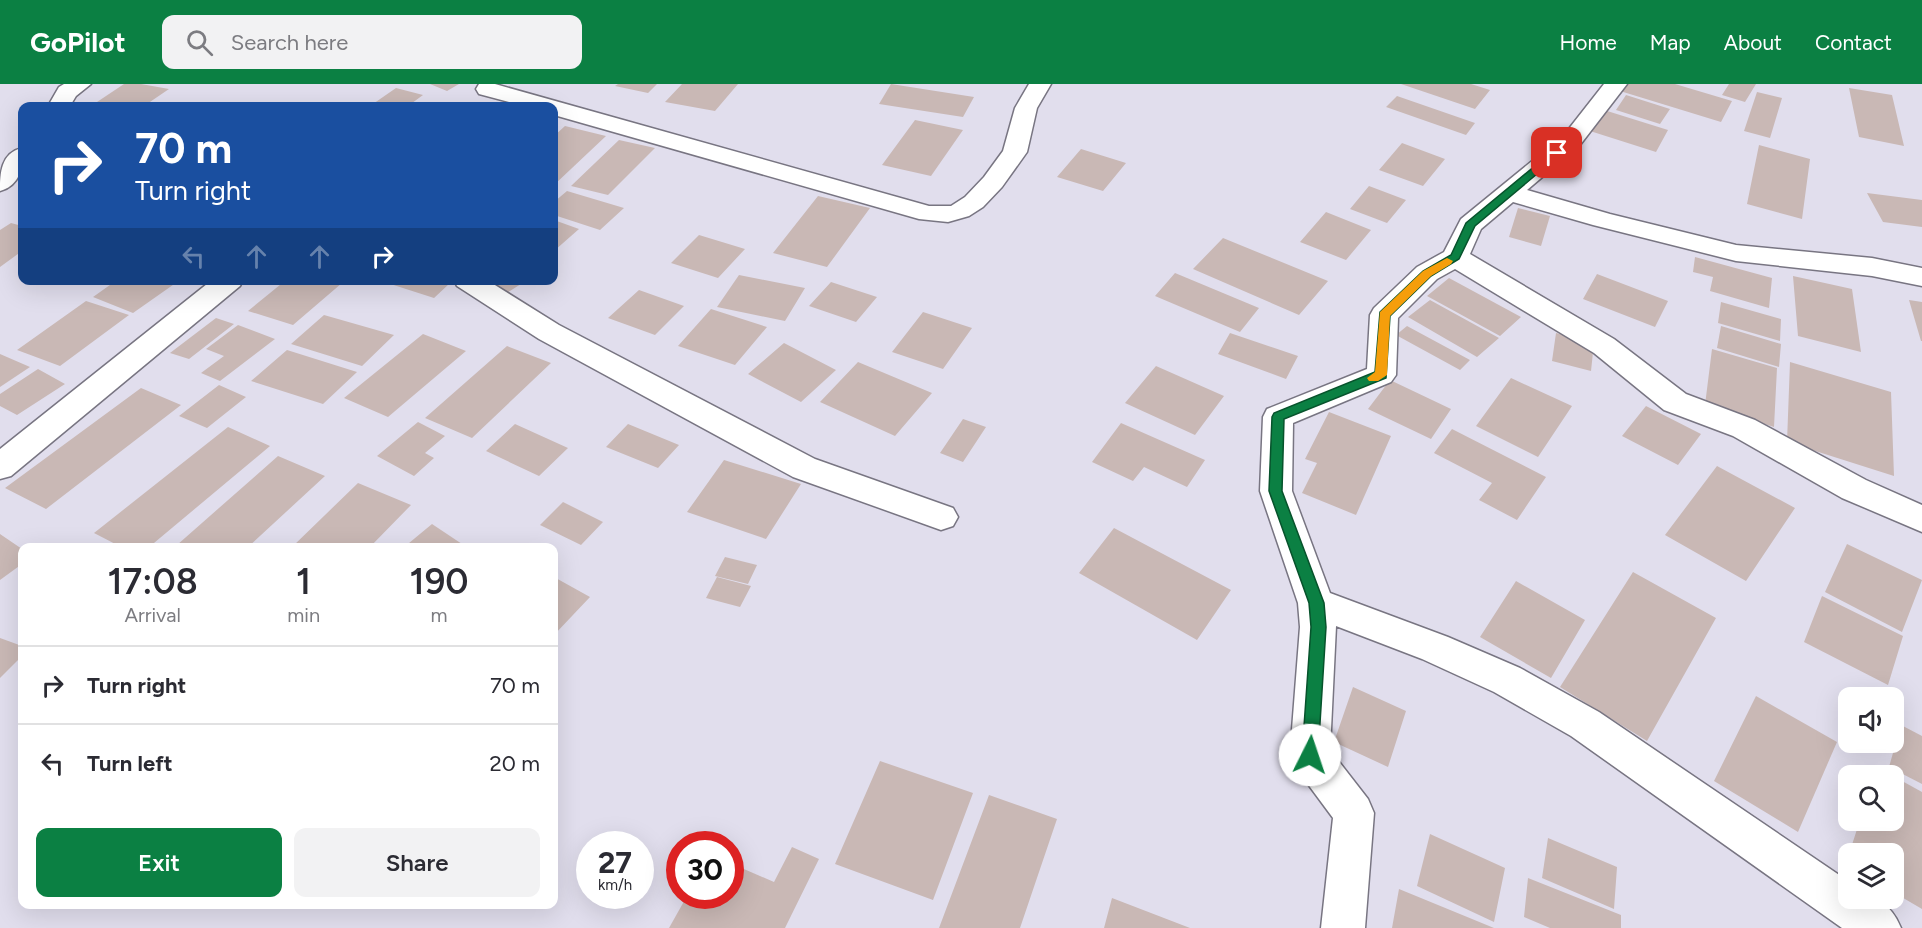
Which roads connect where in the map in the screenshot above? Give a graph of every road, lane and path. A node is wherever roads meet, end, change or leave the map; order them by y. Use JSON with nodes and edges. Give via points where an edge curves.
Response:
{"nodes":[{"id":1,"x":80,"y":84,"type":"edge"},
{"id":2,"x":1040,"y":84,"type":"edge"},
{"id":3,"x":1616,"y":84,"type":"edge"},
{"id":4,"x":485,"y":91,"type":"edge"},
{"id":5,"x":61,"y":102,"type":"edge"},
{"id":6,"x":530,"y":102,"type":"edge"},
{"id":7,"x":558,"y":109,"type":"edge"},
{"id":8,"x":18,"y":160,"type":"edge"},
{"id":9,"x":0,"y":184,"type":"edge"},
{"id":10,"x":0,"y":193,"type":"edge"},
{"id":11,"x":1511,"y":193,"type":"junction"},
{"id":12,"x":18,"y":199,"type":"edge"},
{"id":13,"x":1455,"y":257,"type":"junction"},
{"id":14,"x":1922,"y":277,"type":"edge"},
{"id":15,"x":224,"y":285,"type":"edge"},
{"id":16,"x":475,"y":285,"type":"edge"},
{"id":17,"x":0,"y":466,"type":"edge"},
{"id":18,"x":941,"y":517,"type":"dead end"},
{"id":19,"x":1922,"y":519,"type":"edge"},
{"id":20,"x":1316,"y":603,"type":"junction"},
{"id":21,"x":1343,"y":928,"type":"edge"},
{"id":22,"x":1879,"y":928,"type":"edge"}],
"edges":[{"from":1,"to":5,"type":"street","via":[[67,92]]},
{"from":2,"to":7,"type":"street","via":[[1026,108],[1015,152],[974,202],[948,214],[928,214]]},
{"from":3,"to":11,"type":"street","via":[[1572,140]]},
{"from":4,"to":6,"type":"street"},
{"from":8,"to":9,"type":"street"},
{"from":10,"to":12,"type":"street"},
{"from":11,"to":13,"type":"street","via":[[1470,225]]},
{"from":11,"to":14,"type":"street","via":[[1736,253],[1872,267]]},
{"from":13,"to":19,"type":"street","via":[[1604,346],[1674,402],[1744,428],[1854,489]]},
{"from":13,"to":20,"type":"street","via":[[1427,273],[1384,315],[1381,375],[1278,417],[1276,491]]},
{"from":15,"to":17,"type":"street"},
{"from":16,"to":18,"type":"street","via":[[549,332],[804,468]]},
{"from":20,"to":21,"type":"street","via":[[1310,755],[1354,813]]},
{"from":20,"to":22,"type":"street","via":[[1496,675],[1585,724]]}]}
